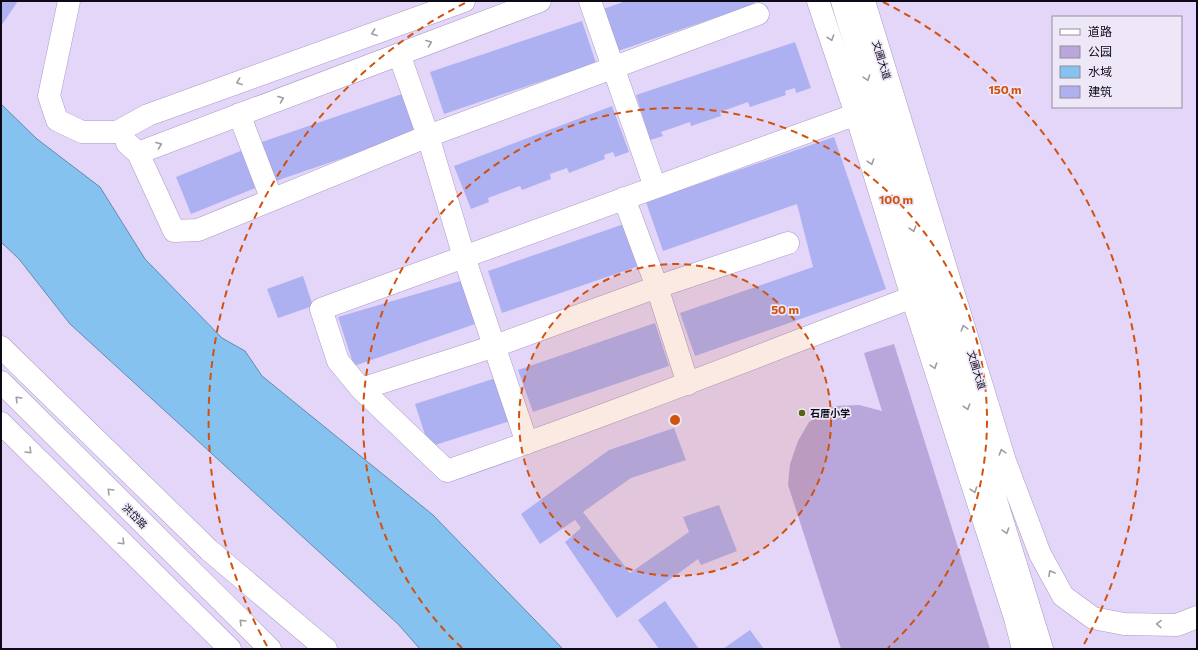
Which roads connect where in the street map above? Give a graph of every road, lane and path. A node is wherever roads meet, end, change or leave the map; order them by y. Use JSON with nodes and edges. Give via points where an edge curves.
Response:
{"nodes":[{"id":1,"x":69,"y":1,"type":"edge"},
{"id":2,"x":464,"y":1,"type":"edge"},
{"id":3,"x":540,"y":1,"type":"edge"},
{"id":4,"x":590,"y":1,"type":"edge"},
{"id":5,"x":818,"y":1,"type":"edge"},
{"id":6,"x":842,"y":1,"type":"edge"},
{"id":7,"x":864,"y":1,"type":"edge"},
{"id":8,"x":758,"y":14,"type":"dead end"},
{"id":9,"x":399,"y":54,"type":"junction"},
{"id":10,"x":614,"y":67,"type":"junction"},
{"id":11,"x":866,"y":110,"type":"junction"},
{"id":12,"x":239,"y":114,"type":"junction"},
{"id":13,"x":117,"y":132,"type":"junction"},
{"id":14,"x":428,"y":136,"type":"junction"},
{"id":15,"x":138,"y":153,"type":"junction"},
{"id":16,"x":655,"y":187,"type":"junction"},
{"id":17,"x":624,"y":198,"type":"junction"},
{"id":18,"x":272,"y":200,"type":"junction"},
{"id":19,"x":788,"y":243,"type":"dead end"},
{"id":20,"x":464,"y":257,"type":"junction"},
{"id":21,"x":657,"y":287,"type":"junction"},
{"id":22,"x":931,"y":289,"type":"junction"},
{"id":23,"x":495,"y":346,"type":"junction"},
{"id":24,"x":1,"y":347,"type":"edge"},
{"id":25,"x":1,"y":382,"type":"edge"},
{"id":26,"x":688,"y":384,"type":"junction"},
{"id":27,"x":361,"y":389,"type":"junction"},
{"id":28,"x":1,"y":424,"type":"edge"},
{"id":29,"x":527,"y":443,"type":"junction"},
{"id":30,"x":1197,"y":617,"type":"edge"},
{"id":31,"x":230,"y":649,"type":"edge"},
{"id":32,"x":270,"y":649,"type":"edge"},
{"id":33,"x":326,"y":649,"type":"edge"},
{"id":34,"x":1023,"y":649,"type":"edge"},
{"id":35,"x":1042,"y":649,"type":"edge"}],
"edges":[{"from":1,"to":13,"type":"street","via":[[49,96],[57,120],[82,132]]},
{"from":2,"to":13,"type":"street","one_way":true,"via":[[148,115]]},
{"from":9,"to":3,"type":"street","one_way":true},
{"from":4,"to":10,"type":"street"},
{"from":5,"to":11,"type":"street","one_way":true},
{"from":6,"to":11,"type":"street","name":"文圃大道","one_way":true},
{"from":7,"to":22,"type":"street","name":"文圃大道"},
{"from":8,"to":10,"type":"street"},
{"from":12,"to":9,"type":"street","one_way":true},
{"from":9,"to":14,"type":"street"},
{"from":10,"to":14,"type":"street"},
{"from":10,"to":16,"type":"street"},
{"from":11,"to":16,"type":"street"},
{"from":11,"to":22,"type":"street","name":"文圃大道","one_way":true},
{"from":15,"to":12,"type":"street","one_way":true},
{"from":12,"to":18,"type":"street"},
{"from":13,"to":15,"type":"street"},
{"from":14,"to":18,"type":"street"},
{"from":14,"to":20,"type":"street"},
{"from":15,"to":18,"type":"street","via":[[174,231],[198,230]]},
{"from":16,"to":17,"type":"street"},
{"from":17,"to":20,"type":"street"},
{"from":17,"to":21,"type":"street"},
{"from":19,"to":21,"type":"street"},
{"from":20,"to":23,"type":"street"},
{"from":20,"to":27,"type":"street","via":[[321,309],[338,361]]},
{"from":21,"to":23,"type":"street"},
{"from":21,"to":26,"type":"street"},
{"from":22,"to":26,"type":"street"},
{"from":30,"to":22,"type":"street","name":"文圃大道","one_way":true,"via":[[1177,624],[1124,624],[1093,618],[1063,596],[1040,554],[1005,461]]},
{"from":22,"to":34,"type":"street","one_way":true},
{"from":22,"to":35,"type":"street","name":"文圃大道","one_way":true},
{"from":23,"to":27,"type":"street"},
{"from":23,"to":29,"type":"street"},
{"from":24,"to":33,"type":"street","via":[[209,550]]},
{"from":32,"to":25,"type":"street","name":"洪岱路","one_way":true},
{"from":26,"to":29,"type":"street"},
{"from":27,"to":29,"type":"street","via":[[447,471]]},
{"from":28,"to":31,"type":"street","one_way":true}]}
